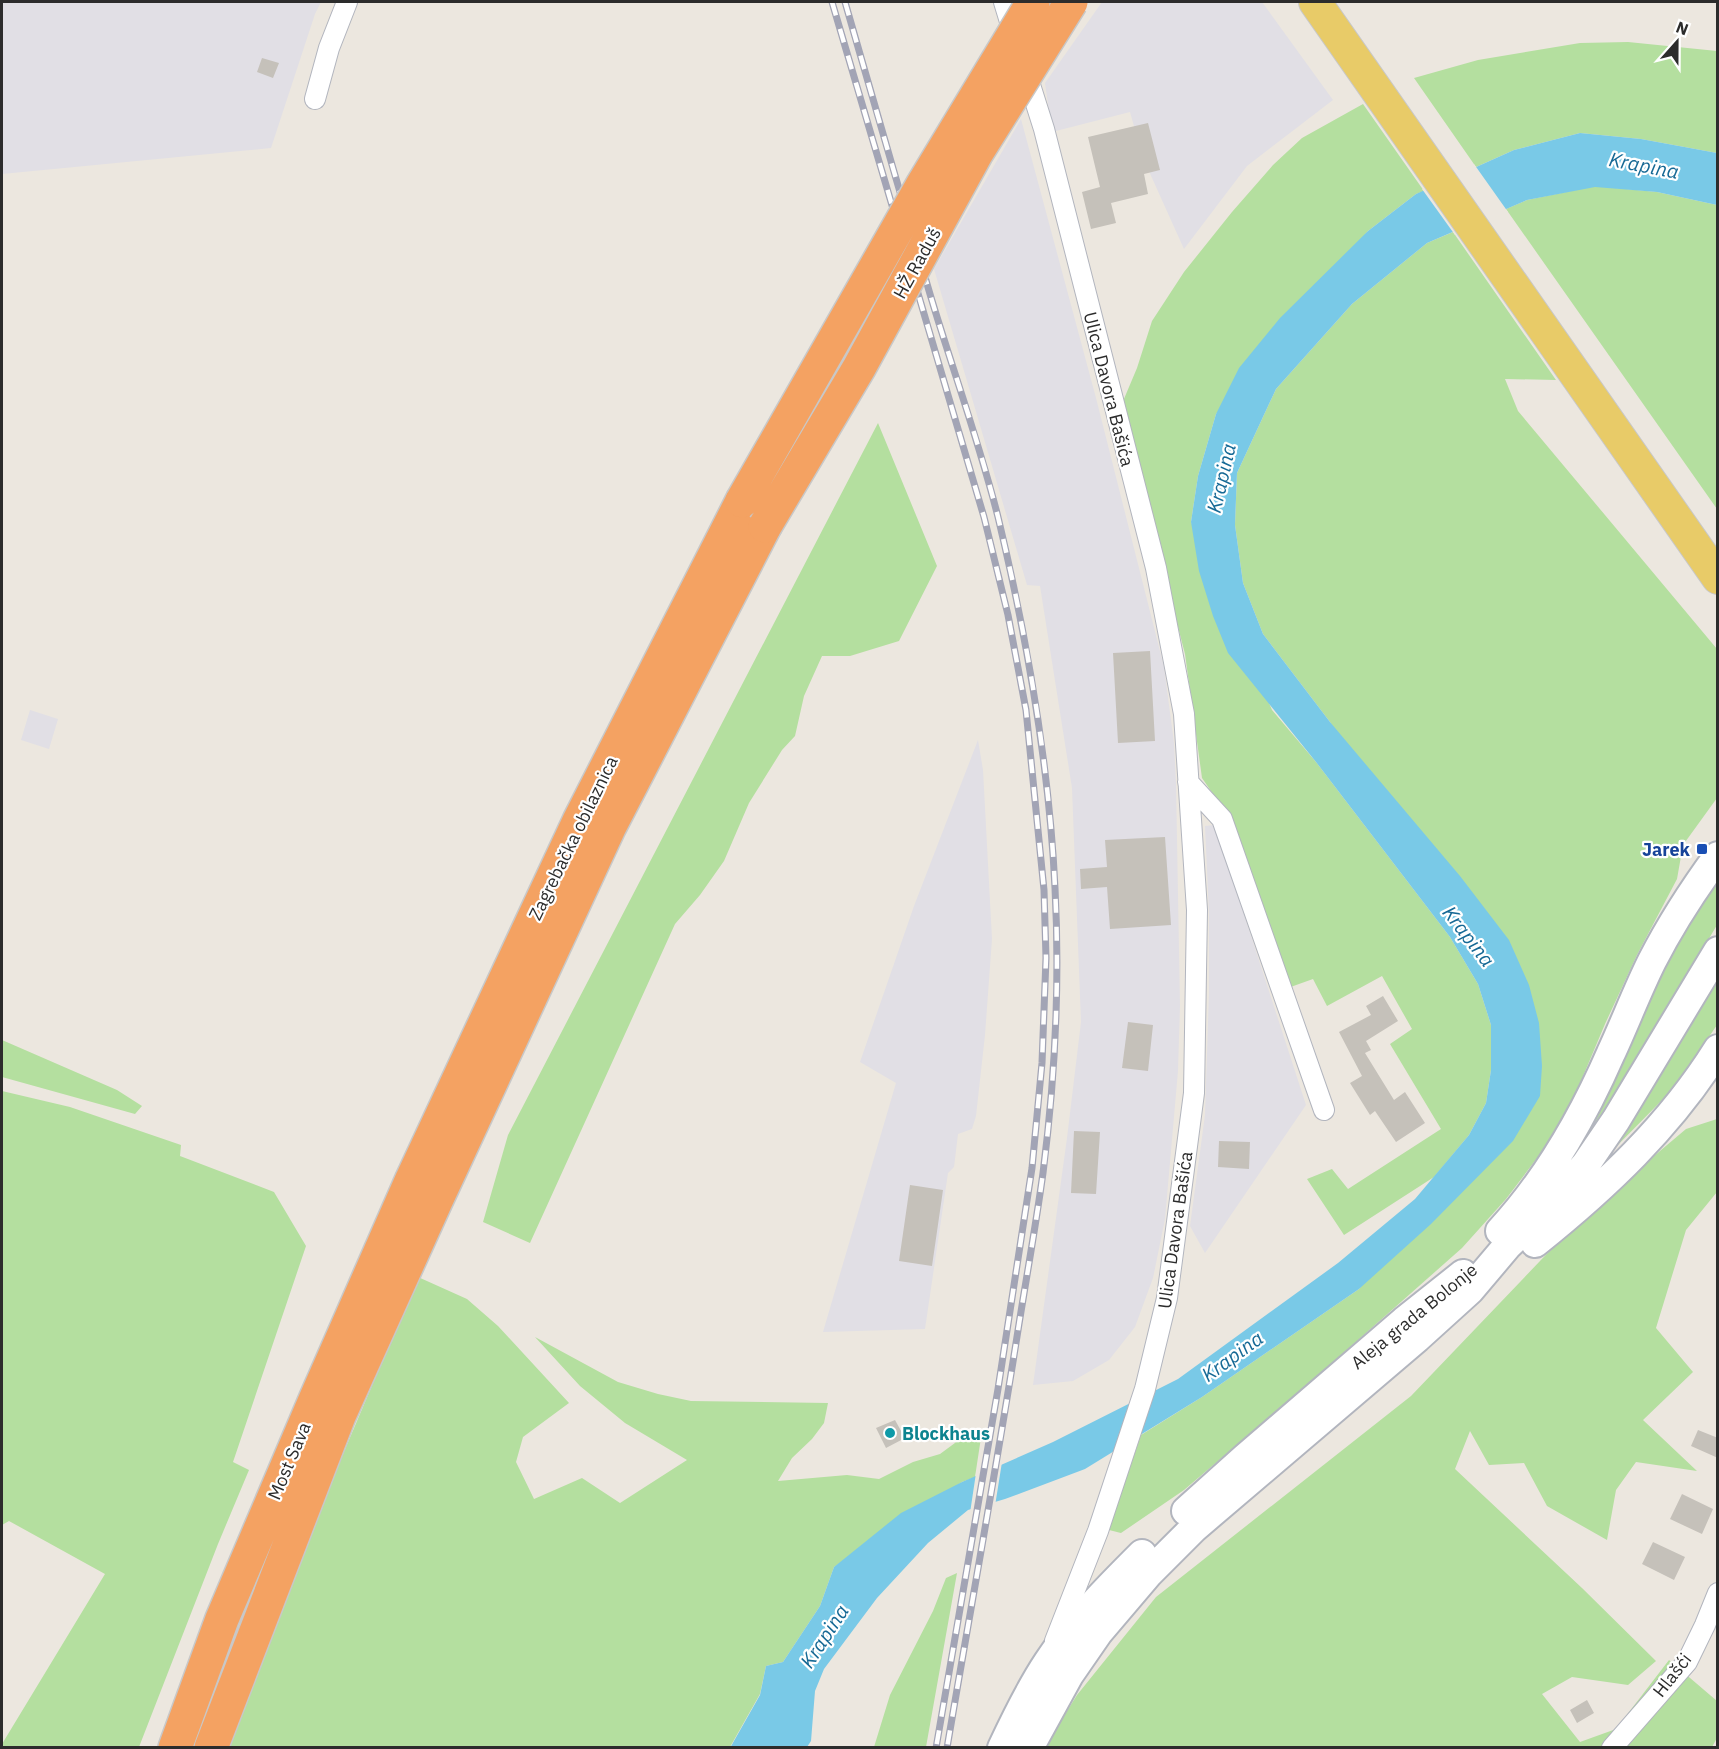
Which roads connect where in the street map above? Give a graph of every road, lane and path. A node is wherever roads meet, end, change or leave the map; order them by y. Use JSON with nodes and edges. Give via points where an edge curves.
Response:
{"nodes":[{"id":1,"x":347,"y":2,"type":"edge"},
{"id":2,"x":1004,"y":2,"type":"edge"},
{"id":3,"x":1033,"y":2,"type":"edge"},
{"id":4,"x":1071,"y":2,"type":"edge"},
{"id":5,"x":1315,"y":2,"type":"edge"},
{"id":6,"x":1337,"y":2,"type":"edge"},
{"id":7,"x":1351,"y":37,"type":"junction"},
{"id":8,"x":315,"y":99,"type":"dead end"},
{"id":9,"x":1580,"y":363,"type":"junction"},
{"id":10,"x":742,"y":501,"type":"joint"},
{"id":11,"x":765,"y":526,"type":"joint"},
{"id":12,"x":1718,"y":540,"type":"edge"},
{"id":13,"x":1718,"y":578,"type":"edge"},
{"id":14,"x":1188,"y":782,"type":"junction"},
{"id":15,"x":1718,"y":856,"type":"edge"},
{"id":16,"x":1718,"y":951,"type":"edge"},
{"id":17,"x":1718,"y":1049,"type":"edge"},
{"id":18,"x":1324,"y":1110,"type":"dead end"},
{"id":19,"x":412,"y":1179,"type":"joint"},
{"id":20,"x":436,"y":1201,"type":"joint"},
{"id":21,"x":1463,"y":1284,"type":"junction"},
{"id":22,"x":1718,"y":1593,"type":"edge"},
{"id":23,"x":1049,"y":1660,"type":"junction"},
{"id":24,"x":176,"y":1748,"type":"edge"},
{"id":25,"x":211,"y":1748,"type":"edge"},
{"id":26,"x":1002,"y":1748,"type":"edge"},
{"id":27,"x":1029,"y":1748,"type":"edge"},
{"id":28,"x":1612,"y":1748,"type":"edge"}],
"edges":[{"from":1,"to":8,"type":"street"},
{"from":2,"to":14,"type":"street","name":"Ulica Davora Bašića","via":[[1044,129],[1155,568],[1184,714]]},
{"from":3,"to":10,"type":"highway","name":"HŽ Raduš","bridge":true,"via":[[917,194]]},
{"from":4,"to":11,"type":"highway","name":"HŽ Raduš","bridge":true,"via":[[976,154],[859,368]]},
{"from":5,"to":7,"type":"main road"},
{"from":6,"to":7,"type":"main road"},
{"from":7,"to":9,"type":"main road"},
{"from":9,"to":12,"type":"main road"},
{"from":9,"to":13,"type":"main road"},
{"from":10,"to":19,"type":"highway","name":"Zagrebačka obilaznica","via":[[579,821]]},
{"from":11,"to":20,"type":"highway","name":"Zagrebačka obilaznica","via":[[609,828]]},
{"from":14,"to":18,"type":"street","via":[[1222,819]]},
{"from":14,"to":23,"type":"street","name":"Ulica Davora Bašića","via":[[1197,910],[1194,1093],[1167,1298],[1145,1389]]},
{"from":15,"to":21,"type":"main road","via":[[1651,962],[1579,1120],[1534,1192]]},
{"from":16,"to":21,"type":"main road","name":"Aleja grada Bolonje","via":[[1586,1164],[1542,1213]]},
{"from":17,"to":21,"type":"main road","via":[[1676,1110],[1641,1149],[1509,1265]]},
{"from":19,"to":24,"type":"highway","name":"Most Sava","via":[[222,1619]]},
{"from":20,"to":25,"type":"highway","name":"Most Sava","via":[[339,1416]]},
{"from":21,"to":23,"type":"main road","name":"Aleja grada Bolonje","via":[[1245,1458],[1087,1611]]},
{"from":21,"to":27,"type":"main road","name":"Aleja grada Bolonje","via":[[1418,1338],[1194,1528],[1149,1573],[1098,1633],[1069,1675]]},
{"from":22,"to":28,"type":"street","name":"Hlašći","via":[[1687,1662]]},
{"from":23,"to":26,"type":"main road","name":"Aleja grada Bolonje"}]}
